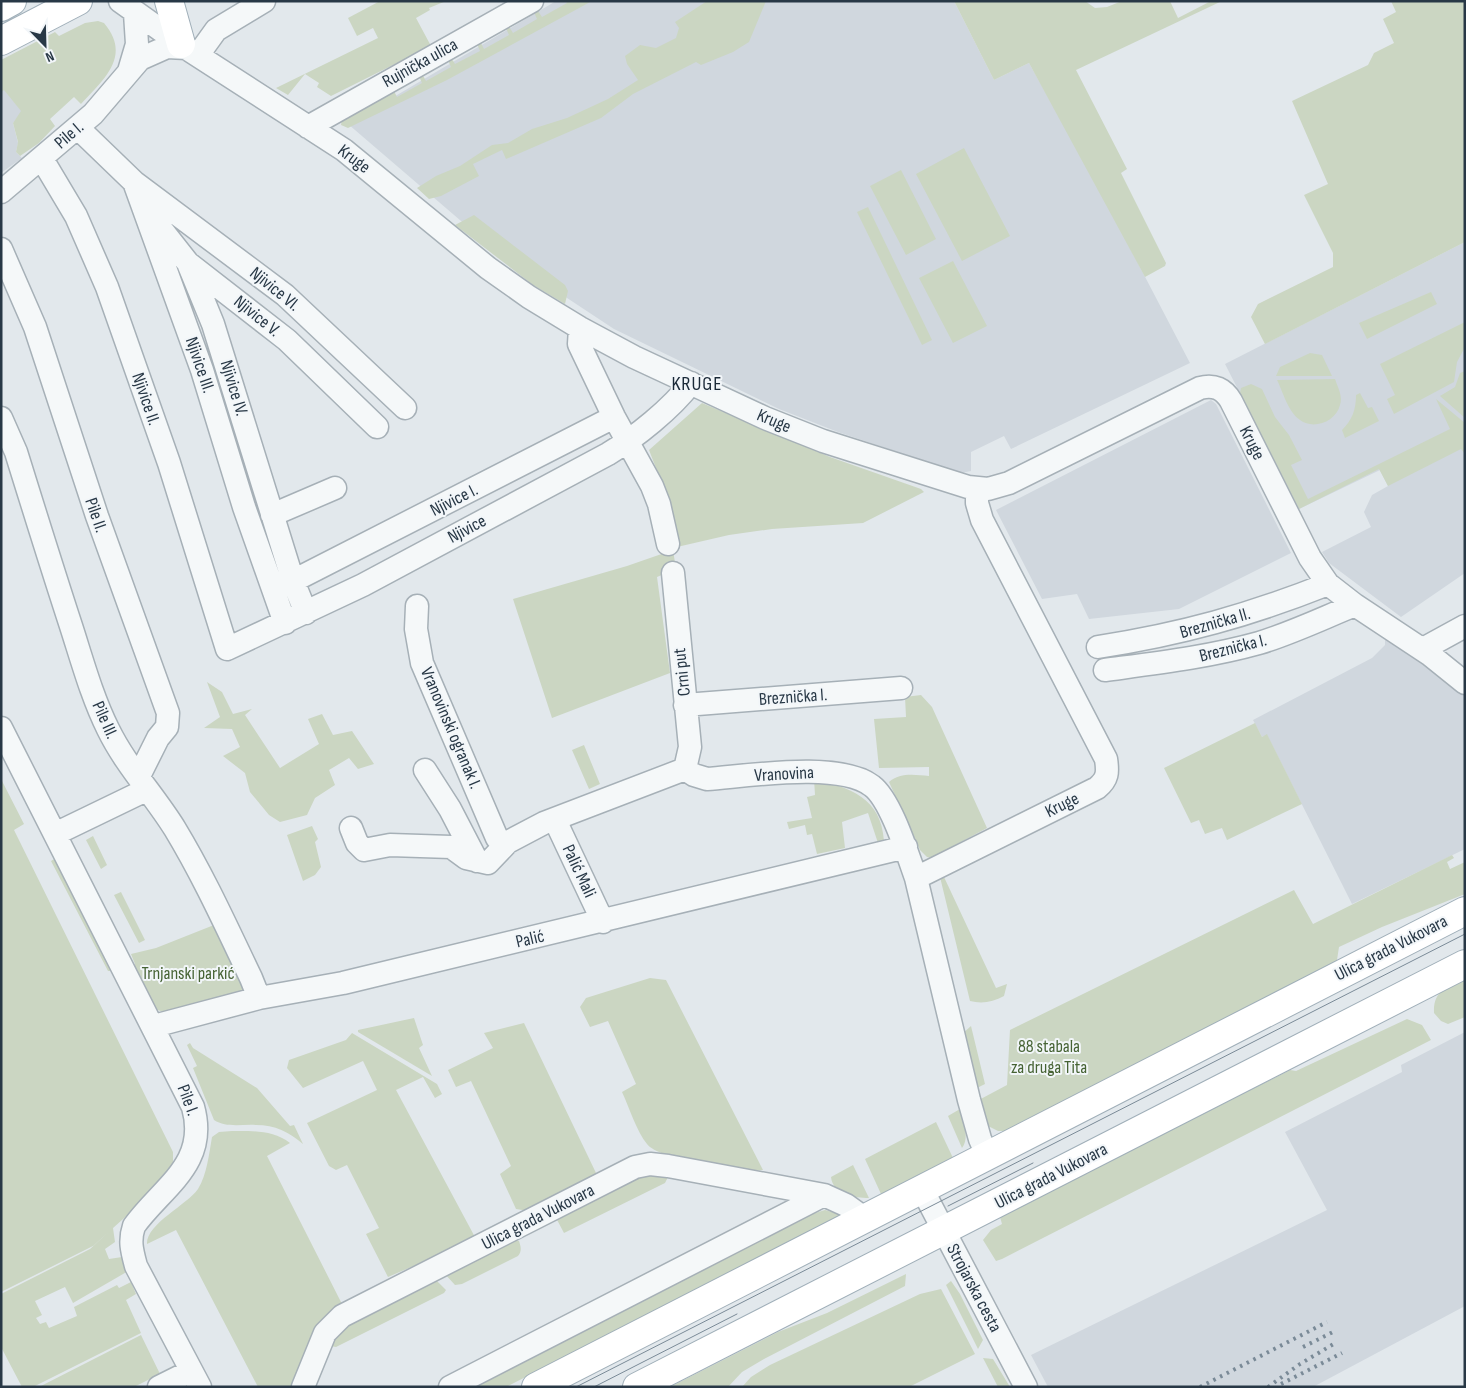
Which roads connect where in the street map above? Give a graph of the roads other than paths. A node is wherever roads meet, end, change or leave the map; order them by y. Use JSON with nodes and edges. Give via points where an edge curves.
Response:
{"nodes":[{"id":1,"x":78,"y":1,"type":"edge"},
{"id":2,"x":169,"y":1,"type":"edge"},
{"id":3,"x":264,"y":1,"type":"edge"},
{"id":4,"x":532,"y":1,"type":"edge"},
{"id":5,"x":127,"y":7,"type":"edge"},
{"id":6,"x":1,"y":41,"type":"edge"},
{"id":7,"x":188,"y":49,"type":"junction"},
{"id":8,"x":129,"y":71,"type":"junction"},
{"id":9,"x":308,"y":127,"type":"junction"},
{"id":10,"x":78,"y":128,"type":"junction"},
{"id":11,"x":42,"y":159,"type":"junction"},
{"id":12,"x":134,"y":182,"type":"junction"},
{"id":13,"x":1,"y":192,"type":"edge"},
{"id":14,"x":141,"y":203,"type":"junction"},
{"id":15,"x":1,"y":249,"type":"edge"},
{"id":16,"x":188,"y":263,"type":"junction"},
{"id":17,"x":580,"y":328,"type":"junction"},
{"id":18,"x":691,"y":383,"type":"junction"},
{"id":19,"x":405,"y":408,"type":"dead end"},
{"id":20,"x":614,"y":417,"type":"junction"},
{"id":21,"x":1,"y":418,"type":"edge"},
{"id":22,"x":377,"y":427,"type":"dead end"},
{"id":23,"x":628,"y":441,"type":"junction"},
{"id":24,"x":335,"y":488,"type":"dead end"},
{"id":25,"x":977,"y":488,"type":"junction"},
{"id":26,"x":272,"y":515,"type":"junction"},
{"id":27,"x":668,"y":544,"type":"dead end"},
{"id":28,"x":673,"y":573,"type":"dead end"},
{"id":29,"x":293,"y":581,"type":"junction"},
{"id":30,"x":1328,"y":584,"type":"junction"},
{"id":31,"x":1355,"y":605,"type":"junction"},
{"id":32,"x":417,"y":606,"type":"dead end"},
{"id":33,"x":306,"y":613,"type":"junction"},
{"id":34,"x":285,"y":623,"type":"junction"},
{"id":35,"x":1465,"y":626,"type":"edge"},
{"id":36,"x":1098,"y":647,"type":"dead end"},
{"id":37,"x":227,"y":649,"type":"joint"},
{"id":38,"x":1423,"y":649,"type":"junction"},
{"id":39,"x":1105,"y":670,"type":"dead end"},
{"id":40,"x":1465,"y":682,"type":"edge"},
{"id":41,"x":901,"y":688,"type":"dead end"},
{"id":42,"x":685,"y":705,"type":"junction"},
{"id":43,"x":1,"y":728,"type":"edge"},
{"id":44,"x":685,"y":769,"type":"junction"},
{"id":45,"x":425,"y":770,"type":"dead end"},
{"id":46,"x":143,"y":783,"type":"junction"},
{"id":47,"x":555,"y":820,"type":"junction"},
{"id":48,"x":351,"y":828,"type":"dead end"},
{"id":49,"x":55,"y":834,"type":"junction"},
{"id":50,"x":504,"y":846,"type":"junction"},
{"id":51,"x":906,"y":848,"type":"junction"},
{"id":52,"x":477,"y":861,"type":"junction"},
{"id":53,"x":916,"y":878,"type":"junction"},
{"id":54,"x":1465,"y":911,"type":"edge"},
{"id":55,"x":603,"y":922,"type":"junction"},
{"id":56,"x":1465,"y":964,"type":"edge"},
{"id":57,"x":259,"y":998,"type":"junction"},
{"id":58,"x":154,"y":1026,"type":"junction"},
{"id":59,"x":987,"y":1155,"type":"junction"},
{"id":60,"x":922,"y":1189,"type":"junction"},
{"id":61,"x":824,"y":1196,"type":"junction"},
{"id":62,"x":864,"y":1218,"type":"junction"},
{"id":63,"x":944,"y":1231,"type":"junction"},
{"id":64,"x":196,"y":1379,"type":"edge"},
{"id":65,"x":159,"y":1387,"type":"edge"},
{"id":66,"x":303,"y":1387,"type":"edge"},
{"id":67,"x":450,"y":1387,"type":"edge"},
{"id":68,"x":536,"y":1387,"type":"edge"},
{"id":69,"x":637,"y":1387,"type":"edge"},
{"id":70,"x":1026,"y":1387,"type":"edge"}],
"edges":[{"from":1,"to":6,"type":"main road"},
{"from":2,"to":7,"type":"main road"},
{"from":3,"to":7,"type":"street"},
{"from":4,"to":9,"type":"street","name":"Rujnička ulica"},
{"from":5,"to":7,"type":"street","name":"Kruge"},
{"from":5,"to":8,"type":"street","name":"Pile I.","via":[[137,44]]},
{"from":7,"to":8,"type":"street","name":"Pile I.","via":[[167,47],[152,52]]},
{"from":7,"to":9,"type":"street","name":"Kruge"},
{"from":8,"to":10,"type":"street","name":"Pile I.","via":[[105,102]]},
{"from":9,"to":17,"type":"street","name":"Kruge","via":[[385,182],[488,268]]},
{"from":10,"to":11,"type":"street","name":"Pile I."},
{"from":10,"to":12,"type":"street","name":"Njivice III."},
{"from":11,"to":13,"type":"street","name":"Pile I."},
{"from":11,"to":37,"type":"street","name":"Njivice II.","via":[[76,216],[106,287],[169,463]]},
{"from":12,"to":14,"type":"street","name":"Njivice III."},
{"from":12,"to":19,"type":"street","name":"Njivice VI.","via":[[285,295]]},
{"from":14,"to":16,"type":"street","name":"Njivice V."},
{"from":14,"to":34,"type":"street","name":"Njivice III.","via":[[202,370],[244,507]]},
{"from":15,"to":46,"type":"street","name":"Pile II.","via":[[35,327],[94,508],[168,713],[168,727],[158,738]]},
{"from":16,"to":22,"type":"street","name":"Njivice V.","via":[[287,340]]},
{"from":16,"to":26,"type":"street","name":"Njivice IV.","via":[[213,324]]},
{"from":17,"to":18,"type":"street","name":"Kruge"},
{"from":17,"to":20,"type":"street","via":[[579,344]]},
{"from":18,"to":23,"type":"street","name":"Njivice"},
{"from":18,"to":25,"type":"street","name":"Kruge","via":[[765,418],[823,440],[923,474]]},
{"from":20,"to":23,"type":"street"},
{"from":20,"to":29,"type":"street","name":"Njivice I."},
{"from":21,"to":46,"type":"street","name":"Pile III.","via":[[16,452],[90,684],[120,752]]},
{"from":23,"to":27,"type":"street","via":[[659,504]]},
{"from":23,"to":33,"type":"street","name":"Njivice"},
{"from":24,"to":26,"type":"street"},
{"from":25,"to":30,"type":"street","name":"Kruge","via":[[1009,483],[1192,391],[1206,386],[1216,387],[1228,397],[1310,558]]},
{"from":25,"to":53,"type":"street","name":"Kruge","via":[[982,520],[1106,759],[1108,772],[1098,788]]},
{"from":26,"to":29,"type":"street","name":"Njivice IV."},
{"from":28,"to":42,"type":"street","name":"Crni put"},
{"from":29,"to":33,"type":"street","name":"Njivice IV."},
{"from":30,"to":31,"type":"street","name":"Kruge"},
{"from":30,"to":36,"type":"street","name":"Breznička II.","via":[[1260,610],[1188,631]]},
{"from":31,"to":38,"type":"street","name":"Kruge"},
{"from":31,"to":39,"type":"street","name":"Breznička I.","via":[[1250,645],[1194,658]]},
{"from":32,"to":50,"type":"street","name":"Vranovinski ogranak I.","via":[[416,630],[426,674],[497,838]]},
{"from":33,"to":34,"type":"street","name":"Njivice"},
{"from":34,"to":37,"type":"street","name":"Njivice"},
{"from":35,"to":38,"type":"street"},
{"from":38,"to":40,"type":"street","name":"Kruge"},
{"from":41,"to":42,"type":"street","name":"Breznička I."},
{"from":42,"to":44,"type":"street","name":"Crni put","via":[[690,747]]},
{"from":43,"to":49,"type":"street","name":"Pile I."},
{"from":44,"to":47,"type":"street"},
{"from":44,"to":51,"type":"street","name":"Vranovina","via":[[708,779],[815,772],[862,780],[882,796]]},
{"from":45,"to":52,"type":"street"},
{"from":46,"to":49,"type":"street"},
{"from":46,"to":57,"type":"street","name":"Pile III.","via":[[176,831],[252,978]]},
{"from":47,"to":50,"type":"street","via":[[514,838]]},
{"from":47,"to":55,"type":"street","name":"Palić Mali"},
{"from":48,"to":52,"type":"street","via":[[364,850],[390,845],[451,847],[466,858]]},
{"from":49,"to":58,"type":"street","name":"Pile I."},
{"from":50,"to":52,"type":"street","via":[[488,863]]},
{"from":51,"to":53,"type":"street","name":"Vranovina"},
{"from":51,"to":55,"type":"street","name":"Palić"},
{"from":53,"to":59,"type":"street","name":"Vranovina","via":[[969,1100]]},
{"from":54,"to":59,"type":"main road","name":"Ulica grada Vukovara"},
{"from":55,"to":57,"type":"street","name":"Palić","via":[[338,984]]},
{"from":56,"to":63,"type":"main road","name":"Ulica grada Vukovara"},
{"from":57,"to":58,"type":"street","name":"Palić"},
{"from":58,"to":64,"type":"street","name":"Pile I.","via":[[193,1107],[197,1138],[182,1172],[134,1226],[130,1247],[136,1266]]},
{"from":59,"to":60,"type":"main road","name":"Ulica grada Vukovara"},
{"from":60,"to":62,"type":"main road","name":"Ulica grada Vukovara"},
{"from":60,"to":63,"type":"street","name":"Strojarska cesta"},
{"from":61,"to":62,"type":"street","name":"Ulica grada Vukovara","via":[[846,1205]]},
{"from":61,"to":66,"type":"street","name":"Ulica grada Vukovara","via":[[668,1166],[650,1164],[635,1168],[342,1316],[326,1333]]},
{"from":61,"to":67,"type":"street"},
{"from":62,"to":68,"type":"main road","name":"Ulica grada Vukovara"},
{"from":63,"to":69,"type":"main road","name":"Ulica grada Vukovara"},
{"from":63,"to":70,"type":"street","name":"Strojarska cesta"},
{"from":64,"to":65,"type":"street"}]}
